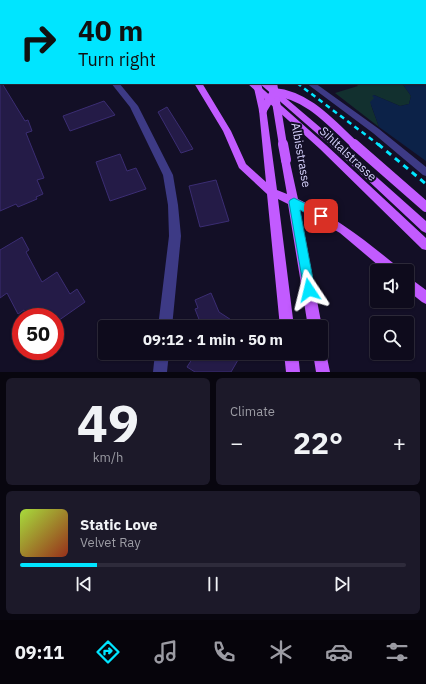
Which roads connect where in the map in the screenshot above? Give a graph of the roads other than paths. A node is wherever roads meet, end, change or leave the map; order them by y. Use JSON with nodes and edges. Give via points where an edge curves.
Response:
{"nodes":[{"id":1,"x":116,"y":84,"type":"edge"},
{"id":2,"x":199,"y":84,"type":"edge"},
{"id":3,"x":252,"y":84,"type":"edge"},
{"id":4,"x":257,"y":84,"type":"edge"},
{"id":5,"x":264,"y":84,"type":"edge"},
{"id":6,"x":311,"y":84,"type":"edge"},
{"id":7,"x":273,"y":87,"type":"edge"},
{"id":8,"x":263,"y":110,"type":"junction"},
{"id":9,"x":426,"y":172,"type":"edge"},
{"id":10,"x":272,"y":192,"type":"junction"},
{"id":11,"x":294,"y":202,"type":"junction"},
{"id":12,"x":426,"y":207,"type":"edge"},
{"id":13,"x":426,"y":228,"type":"edge"},
{"id":14,"x":426,"y":245,"type":"edge"},
{"id":15,"x":385,"y":264,"type":"edge"},
{"id":16,"x":414,"y":288,"type":"edge"},
{"id":17,"x":426,"y":298,"type":"edge"},
{"id":18,"x":166,"y":320,"type":"edge"},
{"id":19,"x":286,"y":320,"type":"edge"},
{"id":20,"x":314,"y":320,"type":"edge"},
{"id":21,"x":161,"y":360,"type":"edge"},
{"id":22,"x":291,"y":360,"type":"edge"},
{"id":23,"x":321,"y":360,"type":"edge"},
{"id":24,"x":160,"y":372,"type":"edge"},
{"id":25,"x":293,"y":372,"type":"edge"},
{"id":26,"x":323,"y":372,"type":"edge"}],
"edges":[{"from":1,"to":18,"type":"street","via":[[134,106],[168,175],[175,236]]},
{"from":2,"to":10,"type":"main road","via":[[227,131],[242,166]]},
{"from":3,"to":14,"type":"main road","name":"Sihltalstrasse"},
{"from":4,"to":8,"type":"main road","bridge":true},
{"from":5,"to":13,"type":"main road","name":"Sihltalstrasse"},
{"from":6,"to":9,"type":"street","via":[[376,131]]},
{"from":7,"to":8,"type":"main road","bridge":true},
{"from":7,"to":11,"type":"main road","name":"Albisstrasse","bridge":true},
{"from":7,"to":12,"type":"main road","bridge":true,"via":[[296,95],[308,104]]},
{"from":8,"to":10,"type":"main road"},
{"from":10,"to":11,"type":"main road"},
{"from":10,"to":19,"type":"main road"},
{"from":11,"to":15,"type":"main road","via":[[344,230]]},
{"from":11,"to":20,"type":"main road","name":"Albisstrasse"},
{"from":16,"to":17,"type":"main road"},
{"from":21,"to":24,"type":"street"},
{"from":22,"to":25,"type":"main road"},
{"from":23,"to":26,"type":"main road"}]}
